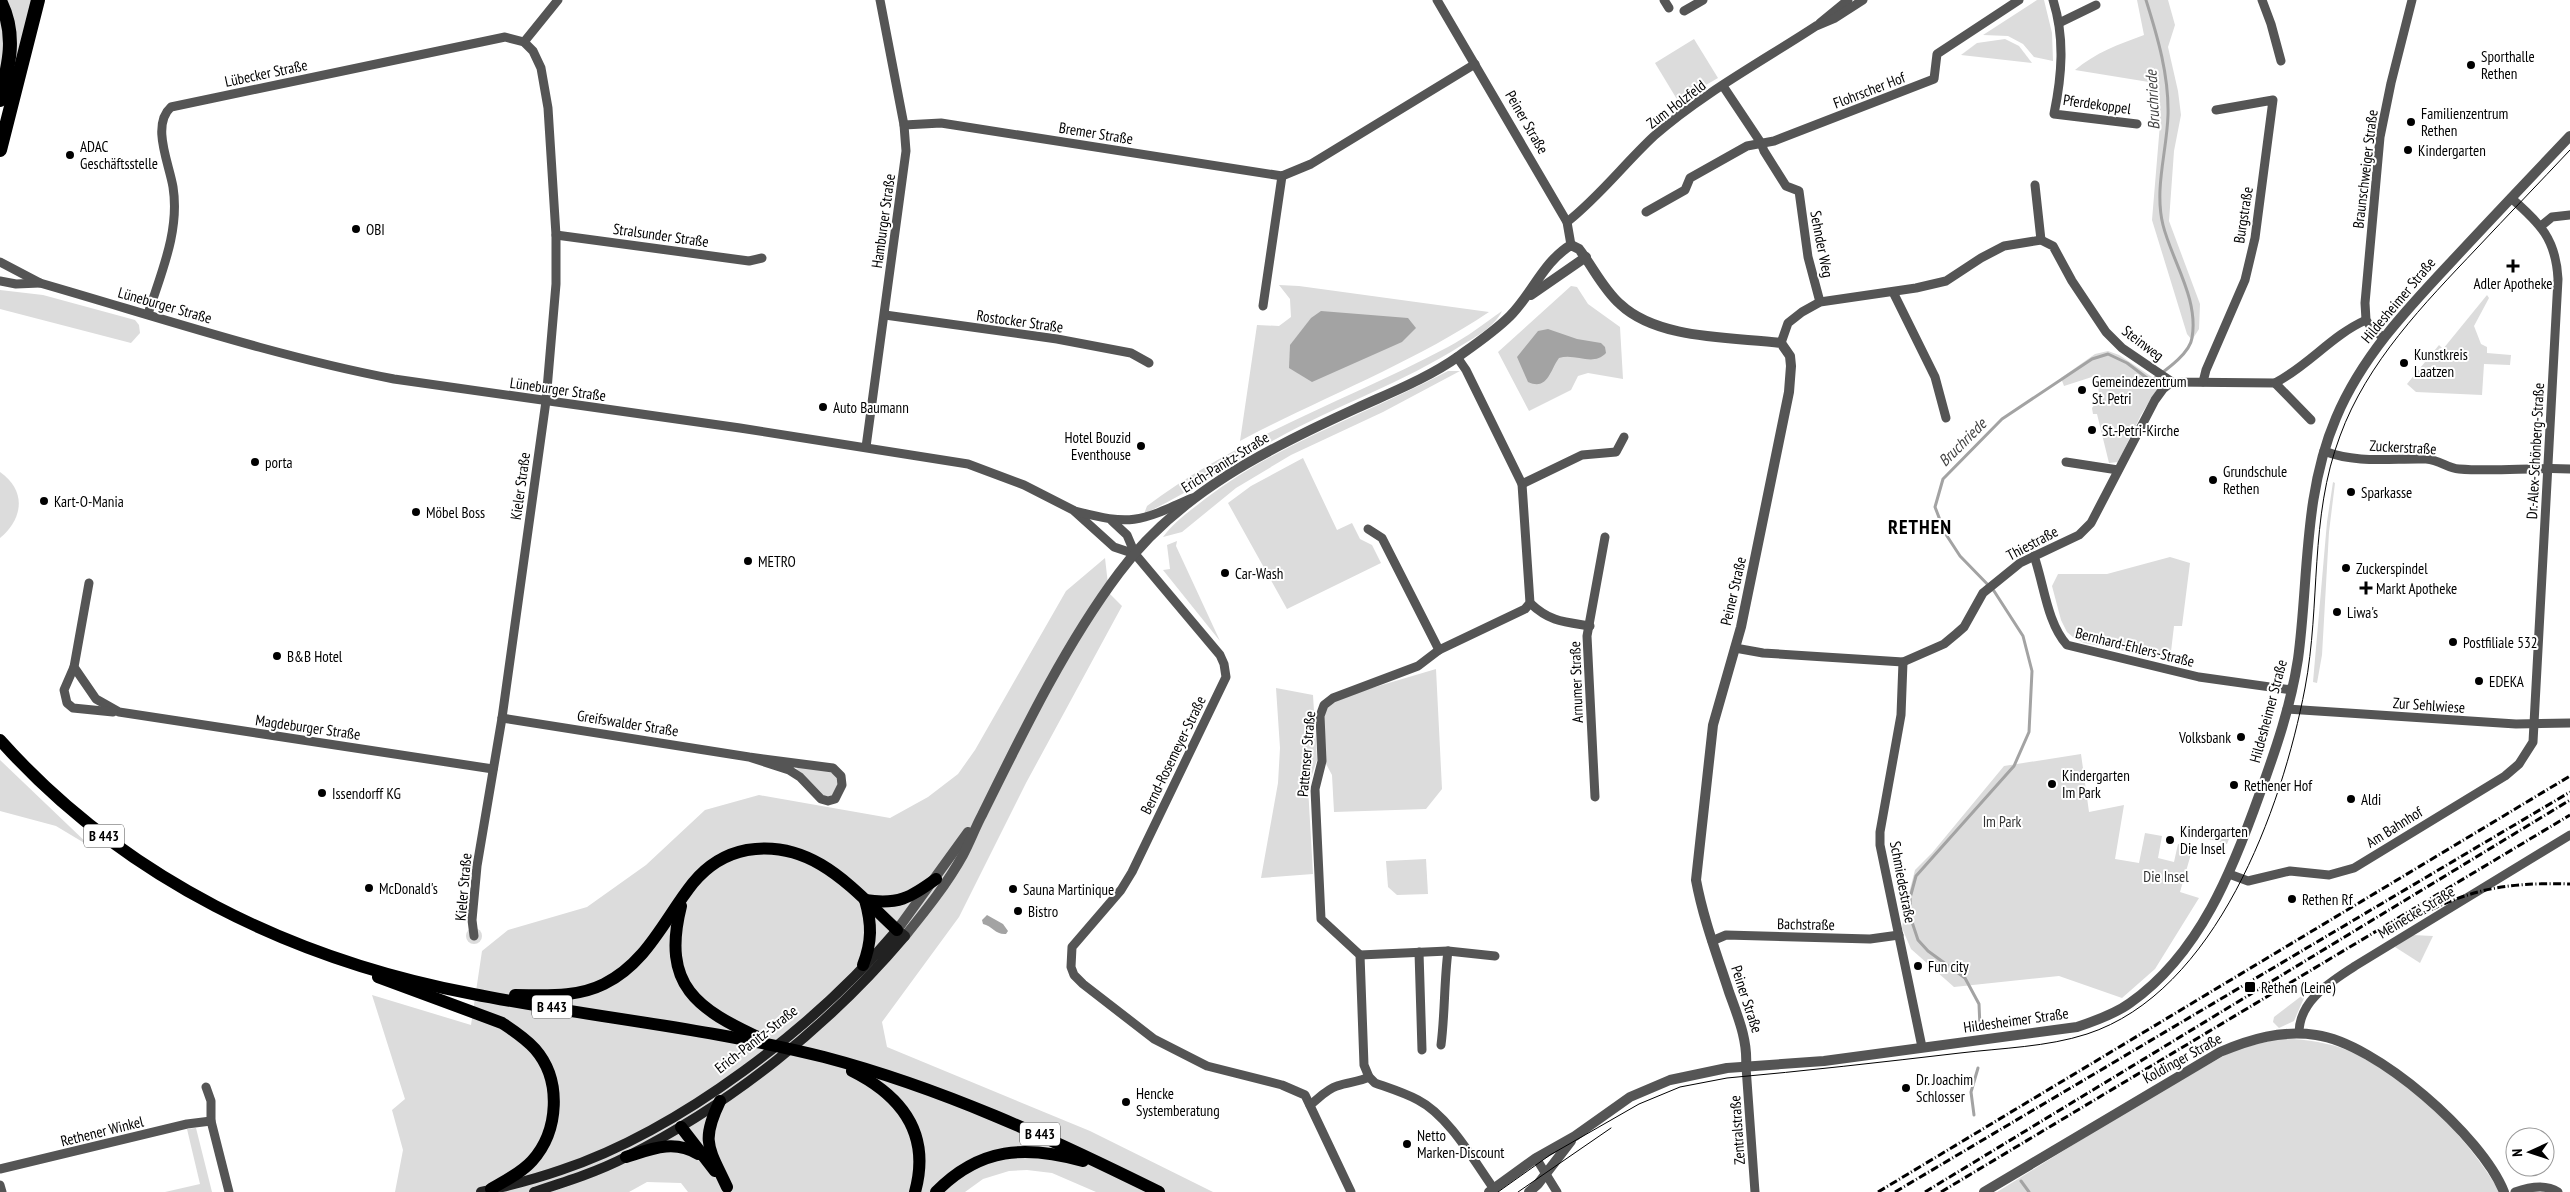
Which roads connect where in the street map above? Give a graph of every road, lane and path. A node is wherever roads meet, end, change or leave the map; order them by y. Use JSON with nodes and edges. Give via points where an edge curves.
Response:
{"nodes":[{"id":1,"x":38,"y":0,"type":"edge"},
{"id":2,"x":558,"y":0,"type":"edge"},
{"id":3,"x":880,"y":0,"type":"edge"},
{"id":4,"x":1437,"y":0,"type":"edge"},
{"id":5,"x":1704,"y":0,"type":"edge"},
{"id":6,"x":1848,"y":0,"type":"edge"},
{"id":7,"x":1863,"y":0,"type":"edge"},
{"id":8,"x":2019,"y":0,"type":"edge"},
{"id":9,"x":2054,"y":0,"type":"edge"},
{"id":10,"x":2262,"y":0,"type":"edge"},
{"id":11,"x":2412,"y":0,"type":"edge"},
{"id":12,"x":0,"y":1,"type":"edge"},
{"id":13,"x":2096,"y":5,"type":"dead end"},
{"id":14,"x":1684,"y":12,"type":"dead end"},
{"id":15,"x":2059,"y":23,"type":"junction"},
{"id":16,"x":1816,"y":26,"type":"junction"},
{"id":17,"x":524,"y":42,"type":"junction"},
{"id":18,"x":2281,"y":61,"type":"dead end"},
{"id":19,"x":1475,"y":64,"type":"junction"},
{"id":20,"x":1723,"y":86,"type":"junction"},
{"id":21,"x":0,"y":100,"type":"edge"},
{"id":22,"x":2216,"y":110,"type":"dead end"},
{"id":23,"x":2137,"y":124,"type":"dead end"},
{"id":24,"x":904,"y":125,"type":"junction"},
{"id":25,"x":2570,"y":136,"type":"edge"},
{"id":26,"x":1761,"y":143,"type":"junction"},
{"id":27,"x":0,"y":150,"type":"edge"},
{"id":28,"x":1282,"y":176,"type":"junction"},
{"id":29,"x":2035,"y":184,"type":"dead end"},
{"id":30,"x":2511,"y":198,"type":"junction"},
{"id":31,"x":1646,"y":212,"type":"dead end"},
{"id":32,"x":2570,"y":215,"type":"edge"},
{"id":33,"x":1567,"y":222,"type":"junction"},
{"id":34,"x":2541,"y":226,"type":"junction"},
{"id":35,"x":556,"y":235,"type":"junction"},
{"id":36,"x":2041,"y":240,"type":"junction"},
{"id":37,"x":1571,"y":246,"type":"junction"},
{"id":38,"x":1586,"y":257,"type":"junction"},
{"id":39,"x":762,"y":258,"type":"dead end"},
{"id":40,"x":0,"y":262,"type":"edge"},
{"id":41,"x":0,"y":281,"type":"edge"},
{"id":42,"x":40,"y":282,"type":"junction"},
{"id":43,"x":1893,"y":292,"type":"junction"},
{"id":44,"x":1524,"y":300,"type":"junction"},
{"id":45,"x":1820,"y":302,"type":"junction"},
{"id":46,"x":1263,"y":306,"type":"dead end"},
{"id":47,"x":148,"y":314,"type":"junction"},
{"id":48,"x":884,"y":315,"type":"junction"},
{"id":49,"x":2366,"y":320,"type":"junction"},
{"id":50,"x":2383,"y":337,"type":"junction"},
{"id":51,"x":1781,"y":344,"type":"junction"},
{"id":52,"x":1457,"y":358,"type":"junction"},
{"id":53,"x":1149,"y":363,"type":"dead end"},
{"id":54,"x":2172,"y":382,"type":"junction"},
{"id":55,"x":2203,"y":382,"type":"junction"},
{"id":56,"x":2275,"y":383,"type":"junction"},
{"id":57,"x":546,"y":401,"type":"junction"},
{"id":58,"x":1946,"y":418,"type":"dead end"},
{"id":59,"x":2312,"y":420,"type":"dead end"},
{"id":60,"x":1624,"y":437,"type":"dead end"},
{"id":61,"x":866,"y":447,"type":"junction"},
{"id":62,"x":2324,"y":451,"type":"junction"},
{"id":63,"x":2066,"y":462,"type":"dead end"},
{"id":64,"x":2570,"y":469,"type":"edge"},
{"id":65,"x":2118,"y":470,"type":"junction"},
{"id":66,"x":2548,"y":470,"type":"junction"},
{"id":67,"x":1522,"y":484,"type":"junction"},
{"id":68,"x":1196,"y":496,"type":"junction"},
{"id":69,"x":1073,"y":510,"type":"junction"},
{"id":70,"x":1112,"y":521,"type":"junction"},
{"id":71,"x":1368,"y":529,"type":"dead end"},
{"id":72,"x":1605,"y":537,"type":"dead end"},
{"id":73,"x":1135,"y":554,"type":"junction"},
{"id":74,"x":2034,"y":556,"type":"junction"},
{"id":75,"x":89,"y":583,"type":"dead end"},
{"id":76,"x":1530,"y":603,"type":"junction"},
{"id":77,"x":1590,"y":626,"type":"junction"},
{"id":78,"x":1735,"y":648,"type":"junction"},
{"id":79,"x":1439,"y":650,"type":"junction"},
{"id":80,"x":1903,"y":662,"type":"junction"},
{"id":81,"x":74,"y":666,"type":"junction"},
{"id":82,"x":2292,"y":690,"type":"junction"},
{"id":83,"x":2287,"y":709,"type":"junction"},
{"id":84,"x":118,"y":712,"type":"junction"},
{"id":85,"x":502,"y":718,"type":"junction"},
{"id":86,"x":2534,"y":723,"type":"junction"},
{"id":87,"x":2570,"y":723,"type":"edge"},
{"id":88,"x":0,"y":740,"type":"edge"},
{"id":89,"x":749,"y":757,"type":"junction"},
{"id":90,"x":493,"y":769,"type":"junction"},
{"id":91,"x":1595,"y":797,"type":"dead end"},
{"id":92,"x":981,"y":816,"type":"junction"},
{"id":93,"x":2570,"y":835,"type":"edge"},
{"id":94,"x":2229,"y":874,"type":"junction"},
{"id":95,"x":936,"y":879,"type":"junction"},
{"id":96,"x":683,"y":898,"type":"junction"},
{"id":97,"x":865,"y":900,"type":"junction"},
{"id":98,"x":901,"y":933,"type":"junction"},
{"id":99,"x":1899,"y":935,"type":"junction"},
{"id":100,"x":474,"y":936,"type":"dead end"},
{"id":101,"x":1712,"y":941,"type":"junction"},
{"id":102,"x":1448,"y":951,"type":"junction"},
{"id":103,"x":1419,"y":952,"type":"junction"},
{"id":104,"x":1360,"y":955,"type":"junction"},
{"id":105,"x":1495,"y":956,"type":"dead end"},
{"id":106,"x":351,"y":964,"type":"junction"},
{"id":107,"x":863,"y":965,"type":"junction"},
{"id":108,"x":472,"y":994,"type":"junction"},
{"id":109,"x":2300,"y":1034,"type":"junction"},
{"id":110,"x":1441,"y":1045,"type":"dead end"},
{"id":111,"x":1922,"y":1047,"type":"junction"},
{"id":112,"x":783,"y":1049,"type":"junction"},
{"id":113,"x":1422,"y":1050,"type":"dead end"},
{"id":114,"x":822,"y":1057,"type":"junction"},
{"id":115,"x":1746,"y":1067,"type":"junction"},
{"id":116,"x":1369,"y":1078,"type":"junction"},
{"id":117,"x":206,"y":1088,"type":"dead end"},
{"id":118,"x":720,"y":1101,"type":"junction"},
{"id":119,"x":1312,"y":1108,"type":"junction"},
{"id":120,"x":675,"y":1115,"type":"junction"},
{"id":121,"x":211,"y":1121,"type":"junction"},
{"id":122,"x":681,"y":1127,"type":"junction"},
{"id":123,"x":1575,"y":1136,"type":"junction"},
{"id":124,"x":703,"y":1156,"type":"junction"},
{"id":125,"x":626,"y":1157,"type":"junction"},
{"id":126,"x":1536,"y":1158,"type":"junction"},
{"id":127,"x":0,"y":1169,"type":"edge"},
{"id":128,"x":1118,"y":1172,"type":"junction"},
{"id":129,"x":1547,"y":1172,"type":"junction"},
{"id":130,"x":0,"y":1185,"type":"edge"},
{"id":131,"x":729,"y":1189,"type":"edge"},
{"id":132,"x":1491,"y":1190,"type":"edge"},
{"id":133,"x":486,"y":1191,"type":"edge"},
{"id":134,"x":2,"y":1192,"type":"edge"},
{"id":135,"x":229,"y":1192,"type":"edge"},
{"id":136,"x":534,"y":1192,"type":"edge"},
{"id":137,"x":915,"y":1192,"type":"edge"},
{"id":138,"x":936,"y":1192,"type":"edge"},
{"id":139,"x":1159,"y":1192,"type":"edge"},
{"id":140,"x":1351,"y":1192,"type":"edge"},
{"id":141,"x":1529,"y":1192,"type":"edge"},
{"id":142,"x":1557,"y":1192,"type":"edge"},
{"id":143,"x":1755,"y":1192,"type":"edge"},
{"id":144,"x":1984,"y":1192,"type":"edge"},
{"id":145,"x":2504,"y":1192,"type":"edge"},
{"id":146,"x":2515,"y":1192,"type":"edge"},
{"id":147,"x":2558,"y":1192,"type":"edge"}],
"edges":[{"from":1,"to":27,"type":"highway"},
{"from":2,"to":17,"type":"street"},
{"from":3,"to":24,"type":"street","name":"Hamburger Straße"},
{"from":4,"to":19,"type":"street","name":"Peiner Straße"},
{"from":5,"to":14,"type":"street"},
{"from":6,"to":16,"type":"street","name":"Zum Holzfeld"},
{"from":7,"to":16,"type":"street","name":"Zum Holzfeld"},
{"from":8,"to":26,"type":"street","name":"Flohrscher Hof","via":[[1937,54],[1934,79],[1774,142]]},
{"from":9,"to":15,"type":"street","name":"Pferdekoppel"},
{"from":10,"to":18,"type":"street"},
{"from":11,"to":49,"type":"street","name":"Braunschweiger Straße","via":[[2380,136]]},
{"from":12,"to":21,"type":"highway","via":[[11,30],[8,67]]},
{"from":13,"to":15,"type":"street"},
{"from":15,"to":23,"type":"street","name":"Pferdekoppel","via":[[2062,64],[2054,114]]},
{"from":16,"to":20,"type":"street","name":"Zum Holzfeld"},
{"from":17,"to":35,"type":"street","name":"Kieler Straße","via":[[533,51],[541,68],[548,108]]},
{"from":17,"to":47,"type":"street","name":"Lübecker Straße","via":[[505,37],[171,107],[160,125],[173,189],[173,235]]},
{"from":19,"to":28,"type":"street","via":[[1311,164]]},
{"from":19,"to":33,"type":"street","name":"Peiner Straße"},
{"from":20,"to":26,"type":"street"},
{"from":20,"to":33,"type":"street","name":"Zum Holzfeld","via":[[1655,135],[1585,209]]},
{"from":22,"to":55,"type":"street","name":"Burgstraße","via":[[2273,100],[2255,238],[2245,280]]},
{"from":24,"to":28,"type":"street","name":"Bremer Straße","via":[[941,123]]},
{"from":24,"to":48,"type":"street","name":"Hamburger Straße","via":[[906,150]]},
{"from":25,"to":30,"type":"street","name":"Hildesheimer Straße"},
{"from":26,"to":31,"type":"street","via":[[1747,146],[1690,178],[1685,190]]},
{"from":26,"to":45,"type":"street","name":"Sehnder Weg","via":[[1786,186],[1799,191],[1808,257]]},
{"from":28,"to":46,"type":"street"},
{"from":29,"to":36,"type":"street"},
{"from":30,"to":34,"type":"street","name":"Dr.-Alex-Schönberg-Straße"},
{"from":30,"to":50,"type":"street","name":"Hildesheimer Straße"},
{"from":32,"to":34,"type":"street","via":[[2552,217]]},
{"from":33,"to":37,"type":"street","name":"Peiner Straße"},
{"from":34,"to":66,"type":"street","name":"Dr.-Alex-Schönberg-Straße","via":[[2557,259],[2558,279]]},
{"from":35,"to":39,"type":"street","name":"Stralsunder Straße","via":[[749,261]]},
{"from":35,"to":57,"type":"street","name":"Kieler Straße","via":[[556,284]]},
{"from":36,"to":43,"type":"street","via":[[2004,246],[1946,281]]},
{"from":36,"to":54,"type":"street","name":"Steinweg","via":[[2053,246],[2106,332],[2122,348]]},
{"from":37,"to":38,"type":"street"},
{"from":37,"to":44,"type":"street","name":"Erich-Panitz-Straße","via":[[1558,253]]},
{"from":38,"to":44,"type":"street","name":"Erich-Panitz-Straße"},
{"from":38,"to":51,"type":"street","via":[[1620,305],[1648,321],[1708,338]]},
{"from":40,"to":42,"type":"street","name":"Lüneburger Straße"},
{"from":41,"to":42,"type":"street","name":"Lüneburger Straße","via":[[16,284]]},
{"from":42,"to":47,"type":"street","name":"Lüneburger Straße"},
{"from":43,"to":45,"type":"street"},
{"from":43,"to":58,"type":"street","via":[[1934,377]]},
{"from":44,"to":52,"type":"street","name":"Erich-Panitz-Straße","via":[[1509,317]]},
{"from":45,"to":51,"type":"street","via":[[1788,323]]},
{"from":47,"to":57,"type":"street","name":"Lüneburger Straße","via":[[343,369]]},
{"from":48,"to":53,"type":"street","name":"Rostocker Straße","via":[[1057,339],[1132,353]]},
{"from":48,"to":61,"type":"street","name":"Hamburger Straße"},
{"from":49,"to":50,"type":"street"},
{"from":49,"to":56,"type":"street","via":[[2349,327],[2288,377]]},
{"from":50,"to":62,"type":"street","name":"Hildesheimer Straße","via":[[2336,417]]},
{"from":51,"to":78,"type":"street","name":"Peiner Straße","via":[[1790,356],[1792,366],[1789,392]]},
{"from":52,"to":67,"type":"street"},
{"from":52,"to":68,"type":"street","name":"Erich-Panitz-Straße","via":[[1272,450]]},
{"from":54,"to":55,"type":"street"},
{"from":54,"to":65,"type":"street","name":"Thiestraße","via":[[2154,400]]},
{"from":55,"to":56,"type":"street"},
{"from":56,"to":59,"type":"street"},
{"from":57,"to":61,"type":"street","name":"Lüneburger Straße"},
{"from":57,"to":85,"type":"street","name":"Kieler Straße"},
{"from":60,"to":67,"type":"street","via":[[1616,452],[1582,454]]},
{"from":61,"to":69,"type":"street","name":"Lüneburger Straße","via":[[968,464],[1024,484]]},
{"from":62,"to":66,"type":"street","name":"Zuckerstraße","via":[[2342,458],[2438,460],[2456,469]]},
{"from":62,"to":82,"type":"street","name":"Hildesheimer Straße","via":[[2310,512],[2298,660]]},
{"from":63,"to":65,"type":"street"},
{"from":64,"to":66,"type":"street","name":"Zuckerstraße"},
{"from":65,"to":74,"type":"street","name":"Thiestraße","via":[[2091,523],[2079,534]]},
{"from":66,"to":86,"type":"street","name":"Dr.-Alex-Schönberg-Straße"},
{"from":67,"to":76,"type":"street"},
{"from":68,"to":70,"type":"street","name":"Lüneburger Straße","via":[[1141,519]]},
{"from":68,"to":73,"type":"street","name":"Erich-Panitz-Straße"},
{"from":69,"to":70,"type":"street","name":"Lüneburger Straße"},
{"from":69,"to":73,"type":"street","name":"Lüneburger Straße","via":[[1114,547]]},
{"from":70,"to":73,"type":"street","via":[[1127,535]]},
{"from":71,"to":79,"type":"street","via":[[1382,538]]},
{"from":72,"to":77,"type":"street","name":"Arnumer Straße"},
{"from":73,"to":92,"type":"street","name":"Erich-Panitz-Straße","via":[[1094,610],[1066,657]]},
{"from":73,"to":119,"type":"street","name":"Bernd-Rosemeyer-Straße","via":[[1220,656],[1226,677],[1132,872],[1121,890],[1072,947],[1070,958],[1074,975],[1154,1038],[1207,1066],[1290,1088],[1305,1095]]},
{"from":74,"to":80,"type":"street","name":"Thiestraße","via":[[2020,563],[1983,593],[1964,627],[1944,644]]},
{"from":74,"to":82,"type":"street","name":"Bernhard-Ehlers-Straße","via":[[2052,619],[2059,636],[2068,645],[2198,677]]},
{"from":75,"to":81,"type":"street","name":"Magdeburger Straße"},
{"from":76,"to":77,"type":"street","via":[[1552,620]]},
{"from":76,"to":79,"type":"street","name":"Pattenser Straße","via":[[1525,609]]},
{"from":77,"to":91,"type":"street","name":"Arnumer Straße","via":[[1589,692]]},
{"from":78,"to":80,"type":"street","name":"Thiestraße","via":[[1763,653]]},
{"from":78,"to":101,"type":"street","name":"Peiner Straße","via":[[1713,725],[1696,880]]},
{"from":79,"to":104,"type":"street","name":"Pattenser Straße","via":[[1418,666],[1334,698],[1324,705],[1320,716],[1322,761],[1315,788],[1322,920]]},
{"from":80,"to":99,"type":"street","name":"Schmiedestraße","via":[[1901,715],[1880,832],[1880,851]]},
{"from":81,"to":84,"type":"street","name":"Magdeburger Straße","via":[[96,699]]},
{"from":81,"to":84,"type":"street","name":"Magdeburger Straße","via":[[64,690],[66,702],[73,708]]},
{"from":82,"to":83,"type":"street","name":"Hildesheimer Straße"},
{"from":83,"to":86,"type":"street","name":"Zur Sehlwiese"},
{"from":83,"to":94,"type":"street","name":"Hildesheimer Straße"},
{"from":84,"to":90,"type":"street","name":"Magdeburger Straße"},
{"from":85,"to":89,"type":"street","name":"Greifswalder Straße"},
{"from":85,"to":90,"type":"street","name":"Kieler Straße"},
{"from":86,"to":87,"type":"street","name":"Zur Sehlwiese"},
{"from":86,"to":94,"type":"street","name":"Am Bahnhof","via":[[2531,746],[2519,764],[2505,776],[2354,868],[2329,875],[2290,872],[2248,881]]},
{"from":88,"to":106,"type":"main road","number":"B 443","via":[[68,807],[148,868],[223,912]]},
{"from":89,"to":89,"type":"street","name":"Greifswalder Straße","via":[[789,770],[823,800],[835,799],[842,785],[841,776],[833,768]]},
{"from":90,"to":100,"type":"street","name":"Kieler Straße","via":[[473,899]]},
{"from":92,"to":95,"type":"street","name":"Erich-Panitz-Straße"},
{"from":92,"to":98,"type":"street","name":"Erich-Panitz-Straße","via":[[950,876]]},
{"from":93,"to":109,"type":"street","name":"Meinecke Straße","via":[[2320,990],[2305,1010],[2299,1026]]},
{"from":94,"to":111,"type":"street","name":"Hildesheimer Straße","via":[[2201,925],[2182,951],[2160,977],[2130,1004],[2077,1027]]},
{"from":95,"to":97,"type":"main road","via":[[913,896],[899,901]]},
{"from":95,"to":98,"type":"street","name":"Erich-Panitz-Straße"},
{"from":96,"to":97,"type":"main road","via":[[708,868],[722,859],[739,852],[778,848],[815,860]]},
{"from":96,"to":108,"type":"main road","via":[[636,961],[604,984],[561,996]]},
{"from":96,"to":112,"type":"main road","via":[[675,946],[685,986],[710,1013]]},
{"from":97,"to":98,"type":"main road"},
{"from":97,"to":107,"type":"main road","via":[[871,934]]},
{"from":98,"to":107,"type":"main road","name":"Erich-Panitz-Straße"},
{"from":98,"to":118,"type":"main road","name":"Erich-Panitz-Straße","via":[[889,956],[826,1018],[776,1061]]},
{"from":99,"to":101,"type":"street","name":"Bachstraße","via":[[1870,939],[1726,935]]},
{"from":99,"to":111,"type":"street","name":"Schmiedestraße"},
{"from":101,"to":115,"type":"street","name":"Peiner Straße","via":[[1746,1040]]},
{"from":102,"to":103,"type":"street"},
{"from":102,"to":105,"type":"street"},
{"from":102,"to":110,"type":"street"},
{"from":103,"to":104,"type":"street"},
{"from":103,"to":113,"type":"street"},
{"from":104,"to":116,"type":"street","via":[[1364,1065]]},
{"from":106,"to":108,"type":"main road","number":"B 443"},
{"from":106,"to":133,"type":"main road","via":[[394,984],[502,1023],[535,1049],[546,1066],[552,1084],[554,1108],[545,1143],[532,1162]]},
{"from":107,"to":120,"type":"main road","name":"Erich-Panitz-Straße","via":[[768,1053]]},
{"from":108,"to":112,"type":"main road","number":"B 443"},
{"from":109,"to":144,"type":"street","name":"Koldinger Straße","via":[[2260,1038],[2220,1052]]},
{"from":109,"to":145,"type":"street","name":"Koldinger Straße","via":[[2318,1035],[2353,1046],[2399,1075],[2441,1110],[2468,1139],[2495,1173]]},
{"from":111,"to":115,"type":"street","name":"Hildesheimer Straße","via":[[1824,1061]]},
{"from":112,"to":114,"type":"main road","number":"B 443"},
{"from":114,"to":128,"type":"main road","number":"B 443","via":[[961,1101],[1036,1132]]},
{"from":114,"to":137,"type":"main road","via":[[863,1077],[898,1103],[917,1138],[920,1160]]},
{"from":115,"to":123,"type":"street","name":"Hildesheimer Straße","via":[[1692,1074],[1651,1087],[1612,1109]]},
{"from":115,"to":143,"type":"street","name":"Zentralstraße"},
{"from":116,"to":119,"type":"street","via":[[1337,1086]]},
{"from":116,"to":132,"type":"street","via":[[1434,1110]]},
{"from":117,"to":121,"type":"street","via":[[211,1101]]},
{"from":118,"to":122,"type":"main road","name":"Erich-Panitz-Straße"},
{"from":118,"to":131,"type":"main road","via":[[708,1126],[708,1138]]},
{"from":119,"to":140,"type":"street"},
{"from":120,"to":122,"type":"main road"},
{"from":120,"to":133,"type":"main road","name":"Erich-Panitz-Straße","via":[[620,1145],[562,1170]]},
{"from":121,"to":127,"type":"street","name":"Rethener Winkel"},
{"from":121,"to":135,"type":"street"},
{"from":122,"to":124,"type":"main road"},
{"from":122,"to":125,"type":"main road","name":"Erich-Panitz-Straße"},
{"from":123,"to":126,"type":"street","name":"Hildesheimer Straße"},
{"from":123,"to":129,"type":"street","name":"Hildesheimer Straße"},
{"from":124,"to":125,"type":"main road","via":[[684,1147],[672,1146]]},
{"from":124,"to":131,"type":"main road"},
{"from":125,"to":136,"type":"main road","name":"Erich-Panitz-Straße"},
{"from":126,"to":129,"type":"street"},
{"from":126,"to":132,"type":"street","name":"Hildesheimer Straße"},
{"from":128,"to":138,"type":"main road","via":[[1055,1153],[1020,1151],[973,1164]]},
{"from":128,"to":139,"type":"main road","number":"B 443"},
{"from":129,"to":141,"type":"street","name":"Hildesheimer Straße"},
{"from":129,"to":142,"type":"street"},
{"from":130,"to":134,"type":"street"},
{"from":146,"to":147,"type":"street","via":[[2546,1187]]}]}
